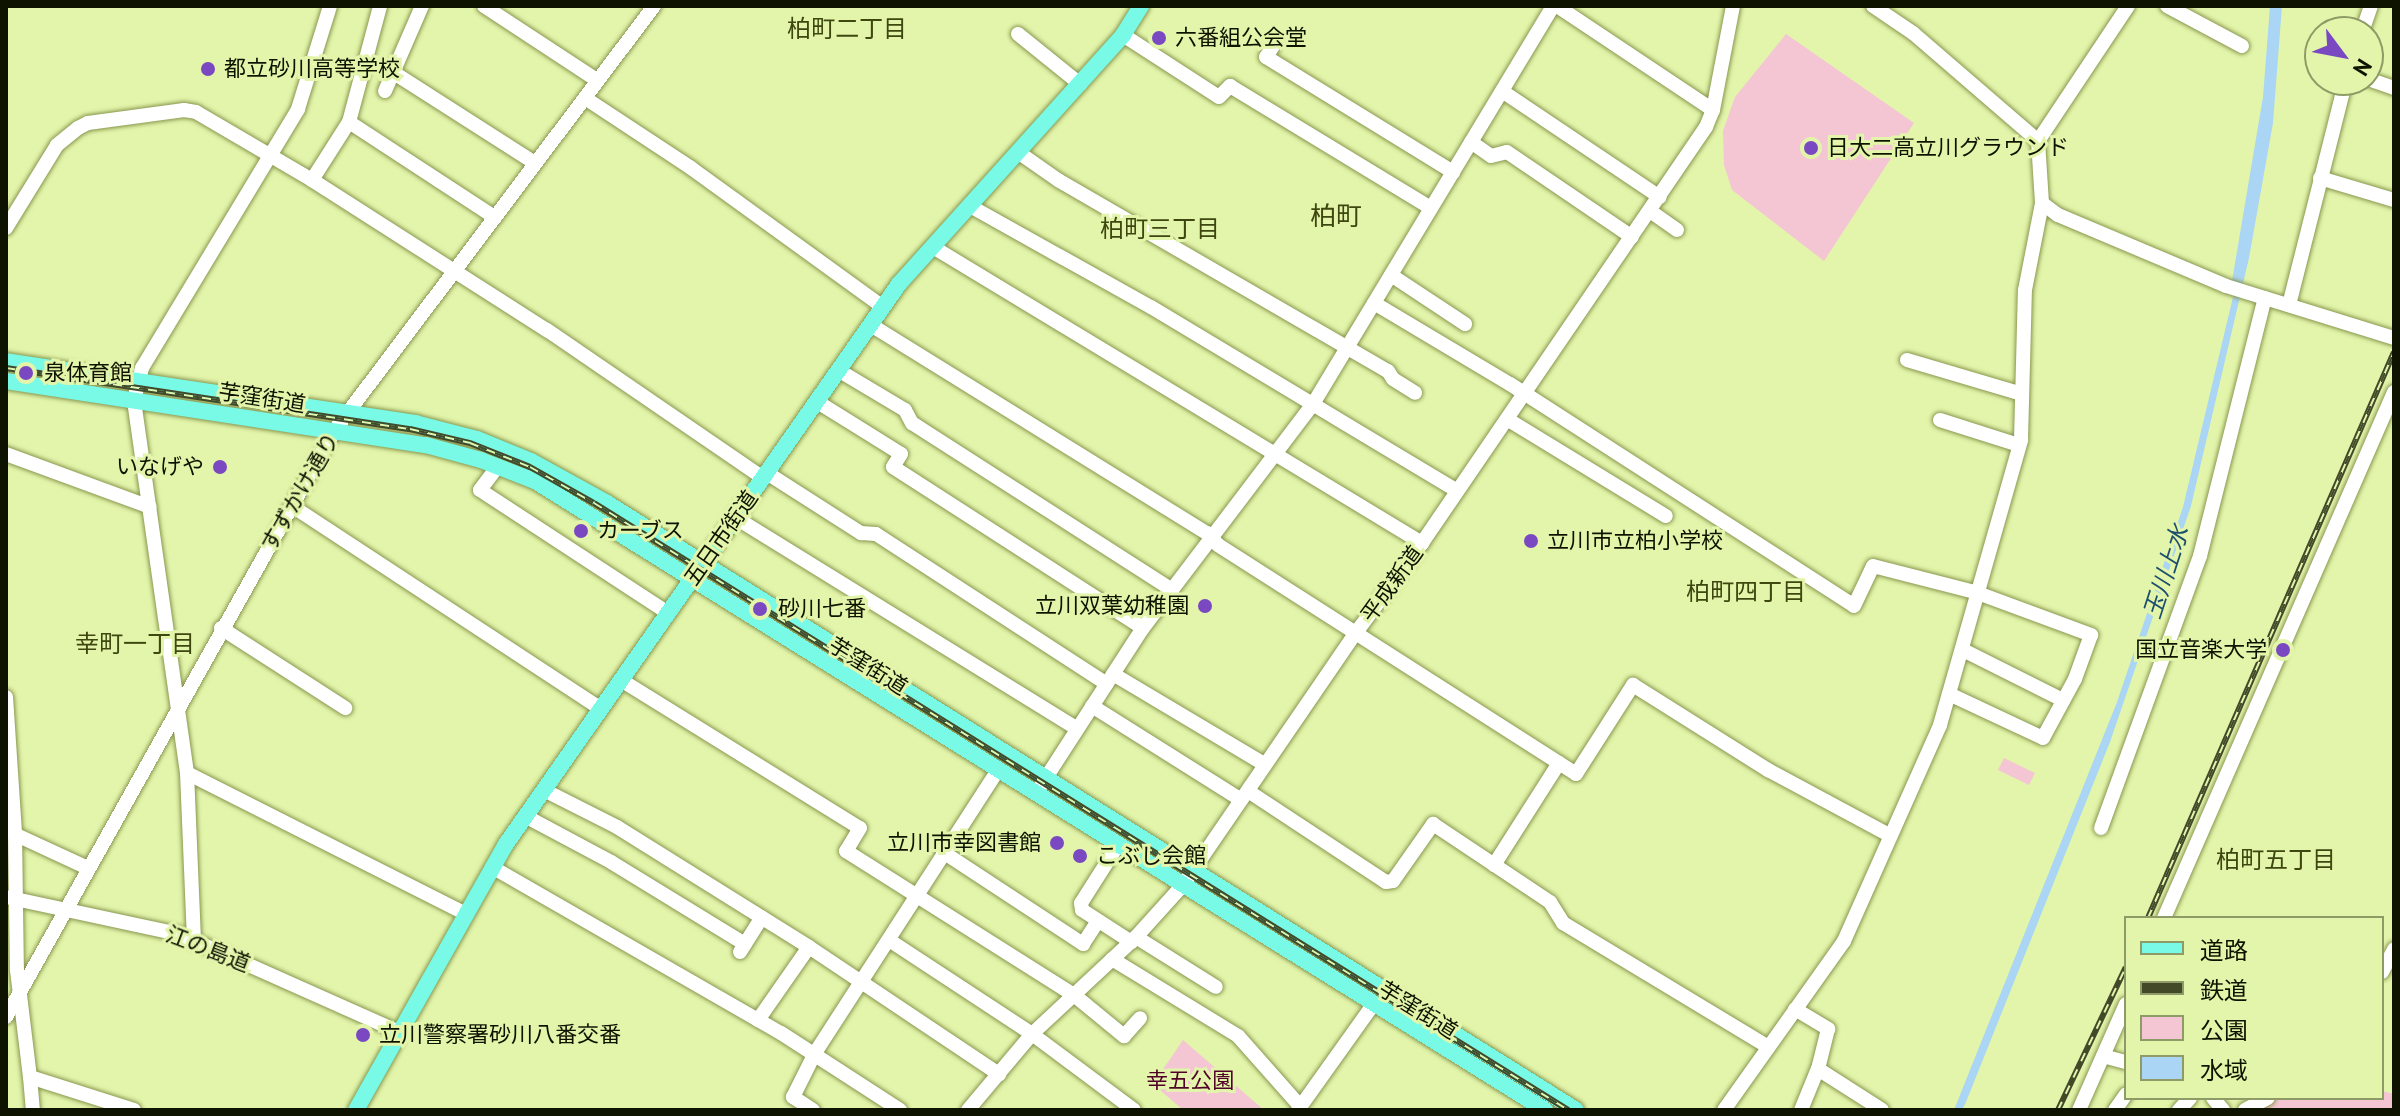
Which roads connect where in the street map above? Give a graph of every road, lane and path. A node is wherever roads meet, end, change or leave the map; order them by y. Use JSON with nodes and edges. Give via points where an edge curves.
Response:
{"nodes":[{"id":1,"x":330,"y":6,"type":"edge"},
{"id":2,"x":380,"y":6,"type":"edge"},
{"id":3,"x":422,"y":6,"type":"edge"},
{"id":4,"x":484,"y":6,"type":"edge"},
{"id":5,"x":654,"y":6,"type":"edge"},
{"id":6,"x":1141,"y":6,"type":"edge"},
{"id":7,"x":1555,"y":6,"type":"edge"},
{"id":8,"x":1733,"y":6,"type":"edge"},
{"id":9,"x":1873,"y":6,"type":"edge"},
{"id":10,"x":2167,"y":6,"type":"edge"},
{"id":11,"x":2124,"y":7,"type":"edge"},
{"id":12,"x":1018,"y":34,"type":"dead end"},
{"id":13,"x":1123,"y":35,"type":"junction"},
{"id":14,"x":1273,"y":46,"type":"dead end"},
{"id":15,"x":2242,"y":46,"type":"dead end"},
{"id":16,"x":391,"y":71,"type":"junction"},
{"id":17,"x":598,"y":81,"type":"junction"},
{"id":18,"x":1080,"y":84,"type":"junction"},
{"id":19,"x":385,"y":91,"type":"dead end"},
{"id":20,"x":1502,"y":91,"type":"junction"},
{"id":21,"x":2342,"y":96,"type":"edge"},
{"id":22,"x":585,"y":98,"type":"junction"},
{"id":23,"x":1713,"y":110,"type":"junction"},
{"id":24,"x":349,"y":122,"type":"junction"},
{"id":25,"x":2038,"y":141,"type":"junction"},
{"id":26,"x":1471,"y":142,"type":"junction"},
{"id":27,"x":1018,"y":152,"type":"junction"},
{"id":28,"x":273,"y":156,"type":"junction"},
{"id":29,"x":535,"y":163,"type":"junction"},
{"id":30,"x":1453,"y":172,"type":"junction"},
{"id":31,"x":2320,"y":178,"type":"junction"},
{"id":32,"x":312,"y":180,"type":"junction"},
{"id":33,"x":1660,"y":197,"type":"junction"},
{"id":34,"x":2394,"y":200,"type":"edge"},
{"id":35,"x":2042,"y":203,"type":"junction"},
{"id":36,"x":970,"y":206,"type":"junction"},
{"id":37,"x":1431,"y":208,"type":"junction"},
{"id":38,"x":1650,"y":211,"type":"junction"},
{"id":39,"x":494,"y":217,"type":"junction"},
{"id":40,"x":6,"y":228,"type":"edge"},
{"id":41,"x":1677,"y":230,"type":"dead end"},
{"id":42,"x":1632,"y":237,"type":"junction"},
{"id":43,"x":933,"y":247,"type":"junction"},
{"id":44,"x":455,"y":271,"type":"junction"},
{"id":45,"x":1391,"y":275,"type":"junction"},
{"id":46,"x":2265,"y":298,"type":"junction"},
{"id":47,"x":1374,"y":303,"type":"junction"},
{"id":48,"x":2289,"y":305,"type":"junction"},
{"id":49,"x":883,"y":307,"type":"junction"},
{"id":50,"x":1465,"y":324,"type":"dead end"},
{"id":51,"x":871,"y":325,"type":"junction"},
{"id":52,"x":2394,"y":338,"type":"edge"},
{"id":53,"x":1347,"y":347,"type":"junction"},
{"id":54,"x":1907,"y":360,"type":"dead end"},
{"id":55,"x":6,"y":361,"type":"edge"},
{"id":56,"x":838,"y":370,"type":"junction"},
{"id":57,"x":138,"y":380,"type":"junction"},
{"id":58,"x":6,"y":381,"type":"edge"},
{"id":59,"x":2394,"y":392,"type":"edge"},
{"id":60,"x":1415,"y":393,"type":"dead end"},
{"id":61,"x":1525,"y":393,"type":"junction"},
{"id":62,"x":2022,"y":394,"type":"junction"},
{"id":63,"x":134,"y":400,"type":"junction"},
{"id":64,"x":816,"y":401,"type":"junction"},
{"id":65,"x":1313,"y":404,"type":"junction"},
{"id":66,"x":348,"y":412,"type":"junction"},
{"id":67,"x":1507,"y":419,"type":"junction"},
{"id":68,"x":1940,"y":420,"type":"dead end"},
{"id":69,"x":334,"y":431,"type":"junction"},
{"id":70,"x":2019,"y":445,"type":"junction"},
{"id":71,"x":1279,"y":453,"type":"junction"},
{"id":72,"x":6,"y":454,"type":"edge"},
{"id":73,"x":498,"y":466,"type":"junction"},
{"id":74,"x":765,"y":476,"type":"junction"},
{"id":75,"x":1457,"y":491,"type":"junction"},
{"id":76,"x":292,"y":506,"type":"junction"},
{"id":77,"x":150,"y":507,"type":"junction"},
{"id":78,"x":1666,"y":516,"type":"dead end"},
{"id":79,"x":736,"y":518,"type":"junction"},
{"id":80,"x":1212,"y":538,"type":"junction"},
{"id":81,"x":1422,"y":543,"type":"junction"},
{"id":82,"x":703,"y":564,"type":"junction"},
{"id":83,"x":692,"y":580,"type":"junction"},
{"id":84,"x":1172,"y":590,"type":"junction"},
{"id":85,"x":1975,"y":592,"type":"junction"},
{"id":86,"x":668,"y":613,"type":"junction"},
{"id":87,"x":221,"y":628,"type":"junction"},
{"id":88,"x":1143,"y":628,"type":"junction"},
{"id":89,"x":1355,"y":634,"type":"junction"},
{"id":90,"x":1963,"y":650,"type":"junction"},
{"id":91,"x":1110,"y":679,"type":"junction"},
{"id":92,"x":621,"y":680,"type":"junction"},
{"id":93,"x":1949,"y":694,"type":"junction"},
{"id":94,"x":6,"y":697,"type":"edge"},
{"id":95,"x":2063,"y":700,"type":"junction"},
{"id":96,"x":1092,"y":706,"type":"junction"},
{"id":97,"x":345,"y":708,"type":"dead end"},
{"id":98,"x":177,"y":709,"type":"junction"},
{"id":99,"x":601,"y":709,"type":"junction"},
{"id":100,"x":1077,"y":729,"type":"junction"},
{"id":101,"x":1559,"y":763,"type":"junction"},
{"id":102,"x":1264,"y":764,"type":"junction"},
{"id":103,"x":998,"y":770,"type":"junction"},
{"id":104,"x":187,"y":773,"type":"junction"},
{"id":105,"x":1046,"y":777,"type":"junction"},
{"id":106,"x":544,"y":790,"type":"junction"},
{"id":107,"x":1036,"y":794,"type":"junction"},
{"id":108,"x":1244,"y":796,"type":"junction"},
{"id":109,"x":525,"y":816,"type":"junction"},
{"id":110,"x":2101,"y":828,"type":"dead end"},
{"id":111,"x":11,"y":832,"type":"edge"},
{"id":112,"x":1889,"y":835,"type":"junction"},
{"id":113,"x":1118,"y":845,"type":"junction"},
{"id":114,"x":943,"y":852,"type":"junction"},
{"id":115,"x":1494,"y":865,"type":"junction"},
{"id":116,"x":492,"y":867,"type":"junction"},
{"id":117,"x":88,"y":868,"type":"junction"},
{"id":118,"x":1194,"y":869,"type":"junction"},
{"id":119,"x":1183,"y":885,"type":"junction"},
{"id":120,"x":917,"y":893,"type":"junction"},
{"id":121,"x":12,"y":898,"type":"edge"},
{"id":122,"x":67,"y":910,"type":"junction"},
{"id":123,"x":466,"y":914,"type":"junction"},
{"id":124,"x":2165,"y":916,"type":"edge"},
{"id":125,"x":762,"y":917,"type":"junction"},
{"id":126,"x":1098,"y":921,"type":"junction"},
{"id":127,"x":194,"y":940,"type":"junction"},
{"id":128,"x":889,"y":940,"type":"junction"},
{"id":129,"x":1133,"y":940,"type":"junction"},
{"id":130,"x":809,"y":947,"type":"junction"},
{"id":131,"x":2394,"y":949,"type":"edge"},
{"id":132,"x":1112,"y":959,"type":"junction"},
{"id":133,"x":2384,"y":968,"type":"edge"},
{"id":134,"x":861,"y":981,"type":"junction"},
{"id":135,"x":1216,"y":987,"type":"dead end"},
{"id":136,"x":19,"y":994,"type":"junction"},
{"id":137,"x":1074,"y":995,"type":"junction"},
{"id":138,"x":1373,"y":1005,"type":"junction"},
{"id":139,"x":1795,"y":1009,"type":"junction"},
{"id":140,"x":2124,"y":1009,"type":"edge"},
{"id":141,"x":6,"y":1017,"type":"edge"},
{"id":142,"x":1140,"y":1018,"type":"dead end"},
{"id":143,"x":758,"y":1020,"type":"junction"},
{"id":144,"x":399,"y":1032,"type":"junction"},
{"id":145,"x":1032,"y":1034,"type":"junction"},
{"id":146,"x":1767,"y":1046,"type":"junction"},
{"id":147,"x":815,"y":1053,"type":"junction"},
{"id":148,"x":2103,"y":1056,"type":"junction"},
{"id":149,"x":2124,"y":1061,"type":"edge"},
{"id":150,"x":1818,"y":1069,"type":"junction"},
{"id":151,"x":999,"y":1074,"type":"junction"},
{"id":152,"x":30,"y":1077,"type":"junction"},
{"id":153,"x":2264,"y":1100,"type":"edge"},
{"id":154,"x":1538,"y":1101,"type":"edge"},
{"id":155,"x":1299,"y":1108,"type":"edge"},
{"id":156,"x":360,"y":1109,"type":"edge"},
{"id":157,"x":33,"y":1110,"type":"edge"},
{"id":158,"x":134,"y":1110,"type":"edge"},
{"id":159,"x":813,"y":1110,"type":"edge"},
{"id":160,"x":900,"y":1110,"type":"edge"},
{"id":161,"x":968,"y":1110,"type":"edge"},
{"id":162,"x":1134,"y":1110,"type":"edge"},
{"id":163,"x":1576,"y":1110,"type":"edge"},
{"id":164,"x":1589,"y":1110,"type":"edge"},
{"id":165,"x":1724,"y":1110,"type":"edge"},
{"id":166,"x":1801,"y":1110,"type":"edge"},
{"id":167,"x":1882,"y":1110,"type":"edge"},
{"id":168,"x":2079,"y":1110,"type":"edge"},
{"id":169,"x":2245,"y":1110,"type":"edge"}],
"edges":[{"from":1,"to":28,"type":"street","via":[[310,78]]},
{"from":2,"to":24,"type":"street"},
{"from":3,"to":16,"type":"street"},
{"from":4,"to":17,"type":"street"},
{"from":5,"to":17,"type":"street","name":"すずかけ通り"},
{"from":6,"to":13,"type":"main road","name":"五日市街道"},
{"from":7,"to":20,"type":"street"},
{"from":7,"to":23,"type":"street"},
{"from":8,"to":23,"type":"street","name":"平成新道"},
{"from":9,"to":25,"type":"street","via":[[1913,33]]},
{"from":10,"to":15,"type":"street"},
{"from":11,"to":25,"type":"street"},
{"from":12,"to":18,"type":"street"},
{"from":13,"to":18,"type":"main road","name":"五日市街道"},
{"from":13,"to":37,"type":"street","via":[[1219,97],[1230,86]]},
{"from":14,"to":30,"type":"street","via":[[1266,57]]},
{"from":16,"to":19,"type":"street"},
{"from":16,"to":29,"type":"street"},
{"from":17,"to":22,"type":"street","name":"すずかけ通り"},
{"from":18,"to":27,"type":"main road","name":"五日市街道"},
{"from":20,"to":26,"type":"street"},
{"from":20,"to":33,"type":"street"},
{"from":21,"to":31,"type":"street"},
{"from":22,"to":29,"type":"street","name":"すずかけ通り"},
{"from":22,"to":49,"type":"street"},
{"from":23,"to":33,"type":"street","name":"平成新道"},
{"from":24,"to":32,"type":"street"},
{"from":24,"to":39,"type":"street"},
{"from":25,"to":35,"type":"street"},
{"from":26,"to":30,"type":"street"},
{"from":26,"to":42,"type":"street","via":[[1491,156],[1507,152]]},
{"from":27,"to":36,"type":"main road","name":"五日市街道"},
{"from":27,"to":53,"type":"street"},
{"from":28,"to":32,"type":"street"},
{"from":28,"to":40,"type":"street","via":[[196,112],[88,123],[57,145]]},
{"from":28,"to":57,"type":"street"},
{"from":29,"to":39,"type":"street","name":"すずかけ通り"},
{"from":30,"to":37,"type":"street"},
{"from":31,"to":34,"type":"street"},
{"from":31,"to":48,"type":"street"},
{"from":32,"to":44,"type":"street"},
{"from":33,"to":38,"type":"street","name":"平成新道"},
{"from":35,"to":46,"type":"street","via":[[2058,215]]},
{"from":35,"to":62,"type":"street","via":[[2025,290]]},
{"from":36,"to":43,"type":"main road","name":"五日市街道"},
{"from":36,"to":65,"type":"street"},
{"from":37,"to":45,"type":"street"},
{"from":38,"to":41,"type":"street"},
{"from":38,"to":42,"type":"street","name":"平成新道"},
{"from":39,"to":44,"type":"street","name":"すずかけ通り"},
{"from":42,"to":61,"type":"street","name":"平成新道"},
{"from":43,"to":49,"type":"main road","name":"五日市街道"},
{"from":43,"to":71,"type":"street"},
{"from":44,"to":66,"type":"street","name":"すずかけ通り"},
{"from":44,"to":74,"type":"street"},
{"from":45,"to":47,"type":"street"},
{"from":45,"to":50,"type":"street"},
{"from":46,"to":48,"type":"street"},
{"from":46,"to":110,"type":"street","via":[[2200,556]]},
{"from":47,"to":53,"type":"street"},
{"from":47,"to":61,"type":"street"},
{"from":48,"to":52,"type":"street"},
{"from":49,"to":51,"type":"main road","name":"五日市街道"},
{"from":51,"to":56,"type":"main road","name":"五日市街道"},
{"from":51,"to":80,"type":"street"},
{"from":53,"to":60,"type":"street"},
{"from":53,"to":65,"type":"street"},
{"from":54,"to":62,"type":"street"},
{"from":55,"to":57,"type":"main road","name":"芋窪街道"},
{"from":56,"to":64,"type":"main road","name":"五日市街道"},
{"from":56,"to":84,"type":"street"},
{"from":57,"to":63,"type":"street"},
{"from":57,"to":66,"type":"main road","name":"芋窪街道"},
{"from":58,"to":63,"type":"main road","name":"芋窪街道"},
{"from":59,"to":124,"type":"street"},
{"from":61,"to":67,"type":"street","name":"平成新道"},
{"from":61,"to":85,"type":"street","via":[[1854,606],[1873,566]]},
{"from":62,"to":70,"type":"street"},
{"from":63,"to":69,"type":"main road","name":"芋窪街道"},
{"from":63,"to":77,"type":"street"},
{"from":64,"to":74,"type":"main road","name":"五日市街道"},
{"from":64,"to":88,"type":"street","via":[[901,454],[893,467]]},
{"from":65,"to":71,"type":"street"},
{"from":65,"to":75,"type":"street"},
{"from":66,"to":69,"type":"street","name":"すずかけ通り"},
{"from":66,"to":82,"type":"main road","name":"芋窪街道","via":[[443,430],[519,456],[607,503]]},
{"from":67,"to":75,"type":"street","name":"平成新道"},
{"from":67,"to":78,"type":"street"},
{"from":68,"to":70,"type":"street"},
{"from":69,"to":73,"type":"main road","name":"芋窪街道","via":[[426,445]]},
{"from":69,"to":76,"type":"street","name":"すずかけ通り"},
{"from":70,"to":85,"type":"street"},
{"from":71,"to":80,"type":"street"},
{"from":71,"to":81,"type":"street"},
{"from":72,"to":77,"type":"street"},
{"from":73,"to":83,"type":"main road","name":"芋窪街道","via":[[562,496]]},
{"from":73,"to":86,"type":"street","via":[[480,490]]},
{"from":74,"to":79,"type":"main road","name":"五日市街道"},
{"from":74,"to":91,"type":"street","via":[[861,533],[876,534]]},
{"from":75,"to":81,"type":"street","name":"平成新道"},
{"from":76,"to":87,"type":"street","name":"すずかけ通り"},
{"from":76,"to":99,"type":"street"},
{"from":77,"to":98,"type":"street"},
{"from":79,"to":82,"type":"main road","name":"五日市街道"},
{"from":79,"to":100,"type":"street"},
{"from":80,"to":84,"type":"street"},
{"from":80,"to":89,"type":"street"},
{"from":81,"to":89,"type":"street","name":"平成新道"},
{"from":82,"to":83,"type":"main road","name":"五日市街道"},
{"from":82,"to":105,"type":"main road","name":"芋窪街道"},
{"from":83,"to":86,"type":"main road","name":"五日市街道"},
{"from":83,"to":103,"type":"main road","name":"芋窪街道"},
{"from":84,"to":88,"type":"street"},
{"from":85,"to":90,"type":"street"},
{"from":85,"to":95,"type":"street","via":[[2091,635]]},
{"from":86,"to":92,"type":"main road","name":"五日市街道"},
{"from":87,"to":97,"type":"street"},
{"from":87,"to":98,"type":"street","name":"すずかけ通り"},
{"from":88,"to":91,"type":"street"},
{"from":89,"to":101,"type":"street"},
{"from":89,"to":102,"type":"street","name":"平成新道"},
{"from":90,"to":93,"type":"street"},
{"from":90,"to":95,"type":"street"},
{"from":91,"to":96,"type":"street"},
{"from":91,"to":102,"type":"street"},
{"from":92,"to":99,"type":"main road","name":"五日市街道"},
{"from":92,"to":120,"type":"street","via":[[860,828],[846,851]]},
{"from":93,"to":95,"type":"street","via":[[2043,738]]},
{"from":93,"to":112,"type":"street"},
{"from":94,"to":111,"type":"street"},
{"from":96,"to":100,"type":"street"},
{"from":96,"to":108,"type":"street"},
{"from":98,"to":104,"type":"street"},
{"from":98,"to":117,"type":"street","name":"すずかけ通り"},
{"from":99,"to":106,"type":"main road","name":"五日市街道"},
{"from":100,"to":105,"type":"street"},
{"from":101,"to":112,"type":"street","via":[[1576,774],[1633,685],[1768,770]]},
{"from":101,"to":115,"type":"street"},
{"from":102,"to":108,"type":"street","name":"平成新道"},
{"from":103,"to":107,"type":"main road","name":"芋窪街道"},
{"from":103,"to":114,"type":"street"},
{"from":104,"to":123,"type":"street"},
{"from":104,"to":127,"type":"street"},
{"from":105,"to":107,"type":"street"},
{"from":105,"to":118,"type":"main road","name":"芋窪街道"},
{"from":106,"to":109,"type":"main road","name":"五日市街道"},
{"from":106,"to":125,"type":"street","via":[[617,827]]},
{"from":107,"to":113,"type":"main road","name":"芋窪街道"},
{"from":108,"to":115,"type":"street","via":[[1386,882],[1393,881],[1433,824]]},
{"from":108,"to":118,"type":"street","name":"平成新道"},
{"from":109,"to":116,"type":"main road","name":"五日市街道"},
{"from":109,"to":125,"type":"street","via":[[611,862],[743,948]]},
{"from":111,"to":117,"type":"street"},
{"from":111,"to":121,"type":"street"},
{"from":112,"to":139,"type":"street","via":[[1844,941]]},
{"from":113,"to":119,"type":"main road","name":"芋窪街道"},
{"from":113,"to":126,"type":"street","via":[[1081,903],[1082,910]]},
{"from":114,"to":120,"type":"street"},
{"from":114,"to":126,"type":"street","via":[[1083,944]]},
{"from":115,"to":146,"type":"street","via":[[1550,902],[1563,923]]},
{"from":116,"to":123,"type":"main road","name":"五日市街道"},
{"from":116,"to":143,"type":"street"},
{"from":117,"to":122,"type":"street","name":"すずかけ通り"},
{"from":118,"to":119,"type":"street","name":"平成新道"},
{"from":118,"to":154,"type":"main road","name":"芋窪街道"},
{"from":119,"to":129,"type":"street","name":"平成新道"},
{"from":119,"to":138,"type":"main road","name":"芋窪街道"},
{"from":120,"to":128,"type":"street"},
{"from":120,"to":137,"type":"street"},
{"from":121,"to":122,"type":"street","name":"江の島道"},
{"from":121,"to":136,"type":"street"},
{"from":122,"to":127,"type":"street","name":"江の島道"},
{"from":122,"to":136,"type":"street","name":"すずかけ通り"},
{"from":123,"to":144,"type":"main road","name":"五日市街道"},
{"from":125,"to":130,"type":"street"},
{"from":126,"to":129,"type":"street"},
{"from":127,"to":144,"type":"street","name":"江の島道"},
{"from":128,"to":134,"type":"street"},
{"from":128,"to":145,"type":"street"},
{"from":129,"to":132,"type":"street","name":"平成新道"},
{"from":129,"to":135,"type":"street"},
{"from":130,"to":134,"type":"street"},
{"from":130,"to":143,"type":"street"},
{"from":131,"to":133,"type":"street"},
{"from":132,"to":137,"type":"street","name":"平成新道"},
{"from":132,"to":155,"type":"street","via":[[1238,1036]]},
{"from":134,"to":147,"type":"street"},
{"from":134,"to":151,"type":"street"},
{"from":136,"to":141,"type":"street","name":"すずかけ通り"},
{"from":136,"to":152,"type":"street"},
{"from":137,"to":142,"type":"street","via":[[1124,1036]]},
{"from":137,"to":145,"type":"street","name":"平成新道"},
{"from":138,"to":154,"type":"main road","name":"芋窪街道"},
{"from":138,"to":155,"type":"street"},
{"from":139,"to":146,"type":"street"},
{"from":139,"to":150,"type":"street","via":[[1828,1029]]},
{"from":140,"to":148,"type":"street"},
{"from":143,"to":147,"type":"street"},
{"from":144,"to":156,"type":"main road","name":"五日市街道"},
{"from":145,"to":151,"type":"street","name":"平成新道"},
{"from":145,"to":162,"type":"street"},
{"from":146,"to":165,"type":"street"},
{"from":147,"to":159,"type":"street","via":[[793,1097]]},
{"from":147,"to":160,"type":"street"},
{"from":148,"to":149,"type":"street"},
{"from":148,"to":168,"type":"street"},
{"from":150,"to":166,"type":"street"},
{"from":150,"to":167,"type":"street"},
{"from":151,"to":161,"type":"street","name":"平成新道"},
{"from":152,"to":157,"type":"street"},
{"from":152,"to":158,"type":"street"},
{"from":153,"to":169,"type":"street"},
{"from":154,"to":163,"type":"main road","name":"芋窪街道"},
{"from":154,"to":164,"type":"main road"}]}
